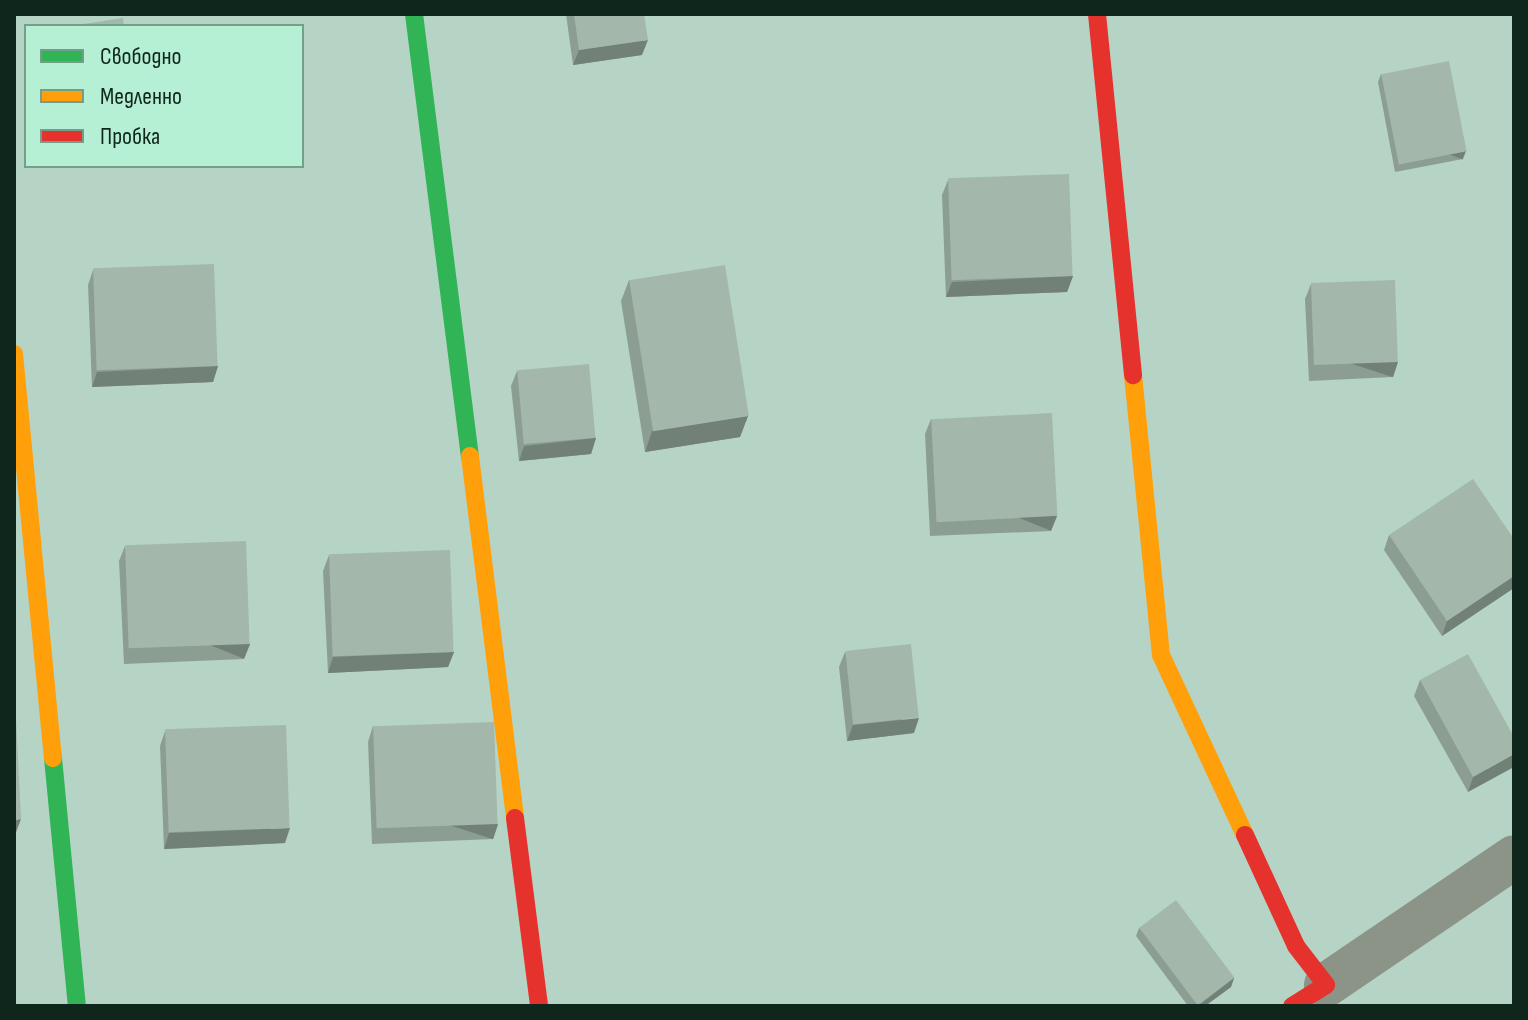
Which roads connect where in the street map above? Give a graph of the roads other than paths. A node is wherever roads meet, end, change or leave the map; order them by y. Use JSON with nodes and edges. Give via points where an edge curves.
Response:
{"nodes":[{"id":1,"x":414,"y":14,"type":"edge"},
{"id":2,"x":1097,"y":14,"type":"edge"},
{"id":3,"x":14,"y":354,"type":"edge"},
{"id":4,"x":1514,"y":857,"type":"edge"},
{"id":5,"x":1309,"y":995,"type":"edge"},
{"id":6,"x":77,"y":1006,"type":"edge"},
{"id":7,"x":539,"y":1006,"type":"edge"}],
"edges":[{"from":1,"to":7,"type":"street"},
{"from":2,"to":5,"type":"street","via":[[1161,655],[1296,946]]},
{"from":3,"to":6,"type":"street"},
{"from":4,"to":5,"type":"street"}]}
